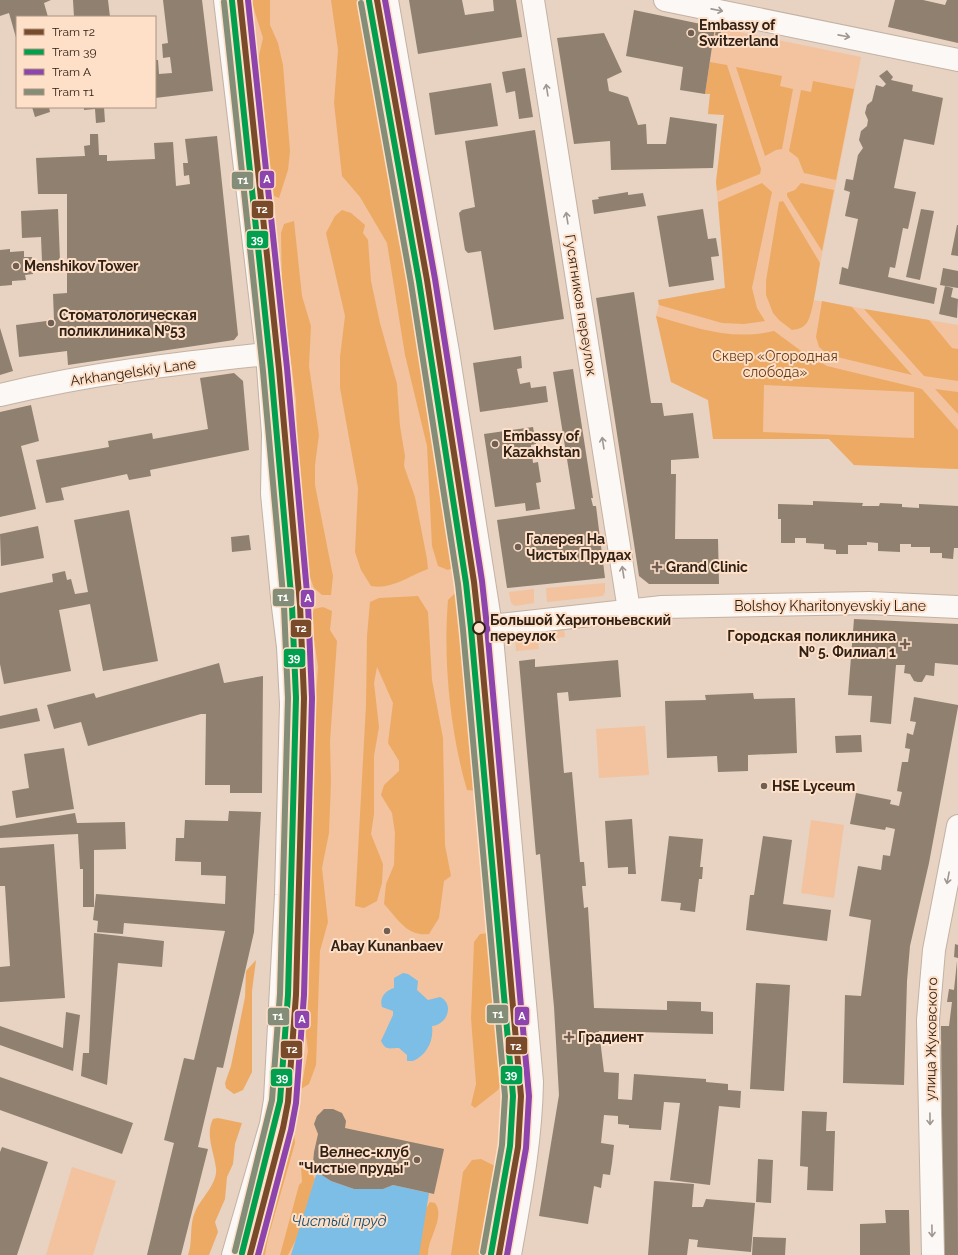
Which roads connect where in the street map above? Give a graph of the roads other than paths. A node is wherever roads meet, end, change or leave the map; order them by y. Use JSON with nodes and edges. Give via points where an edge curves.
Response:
{"nodes":[{"id":1,"x":225,"y":0,"type":"edge"},
{"id":2,"x":387,"y":0,"type":"edge"},
{"id":3,"x":533,"y":0,"type":"edge"},
{"id":4,"x":665,"y":0,"type":"edge"},
{"id":5,"x":958,"y":60,"type":"edge"},
{"id":6,"x":267,"y":354,"type":"junction"},
{"id":7,"x":0,"y":395,"type":"edge"},
{"id":8,"x":958,"y":607,"type":"edge"},
{"id":9,"x":629,"y":610,"type":"junction"},
{"id":10,"x":491,"y":626,"type":"junction"},
{"id":11,"x":958,"y":826,"type":"edge"},
{"id":12,"x":233,"y":1255,"type":"edge"},
{"id":13,"x":510,"y":1255,"type":"edge"},
{"id":14,"x":933,"y":1255,"type":"edge"}],
"edges":[{"from":1,"to":6,"type":"main road"},
{"from":2,"to":10,"type":"main road","via":[[448,352]]},
{"from":9,"to":3,"type":"main road","name":"Гусятников переулок","one_way":true},
{"from":4,"to":5,"type":"main road","one_way":true},
{"from":6,"to":7,"type":"main road","name":"Arkhangelskiy Lane","via":[[130,372]]},
{"from":6,"to":12,"type":"main road","via":[[274,434],[272,494],[288,647],[288,832],[275,1100],[271,1124]]},
{"from":8,"to":9,"type":"main road","via":[[869,603],[662,607]]},
{"from":9,"to":10,"type":"main road"},
{"from":10,"to":13,"type":"main road","via":[[532,1082],[527,1155]]},
{"from":11,"to":14,"type":"main road","name":"улица Жуковского","one_way":true,"via":[[934,950],[928,1020]]}]}
